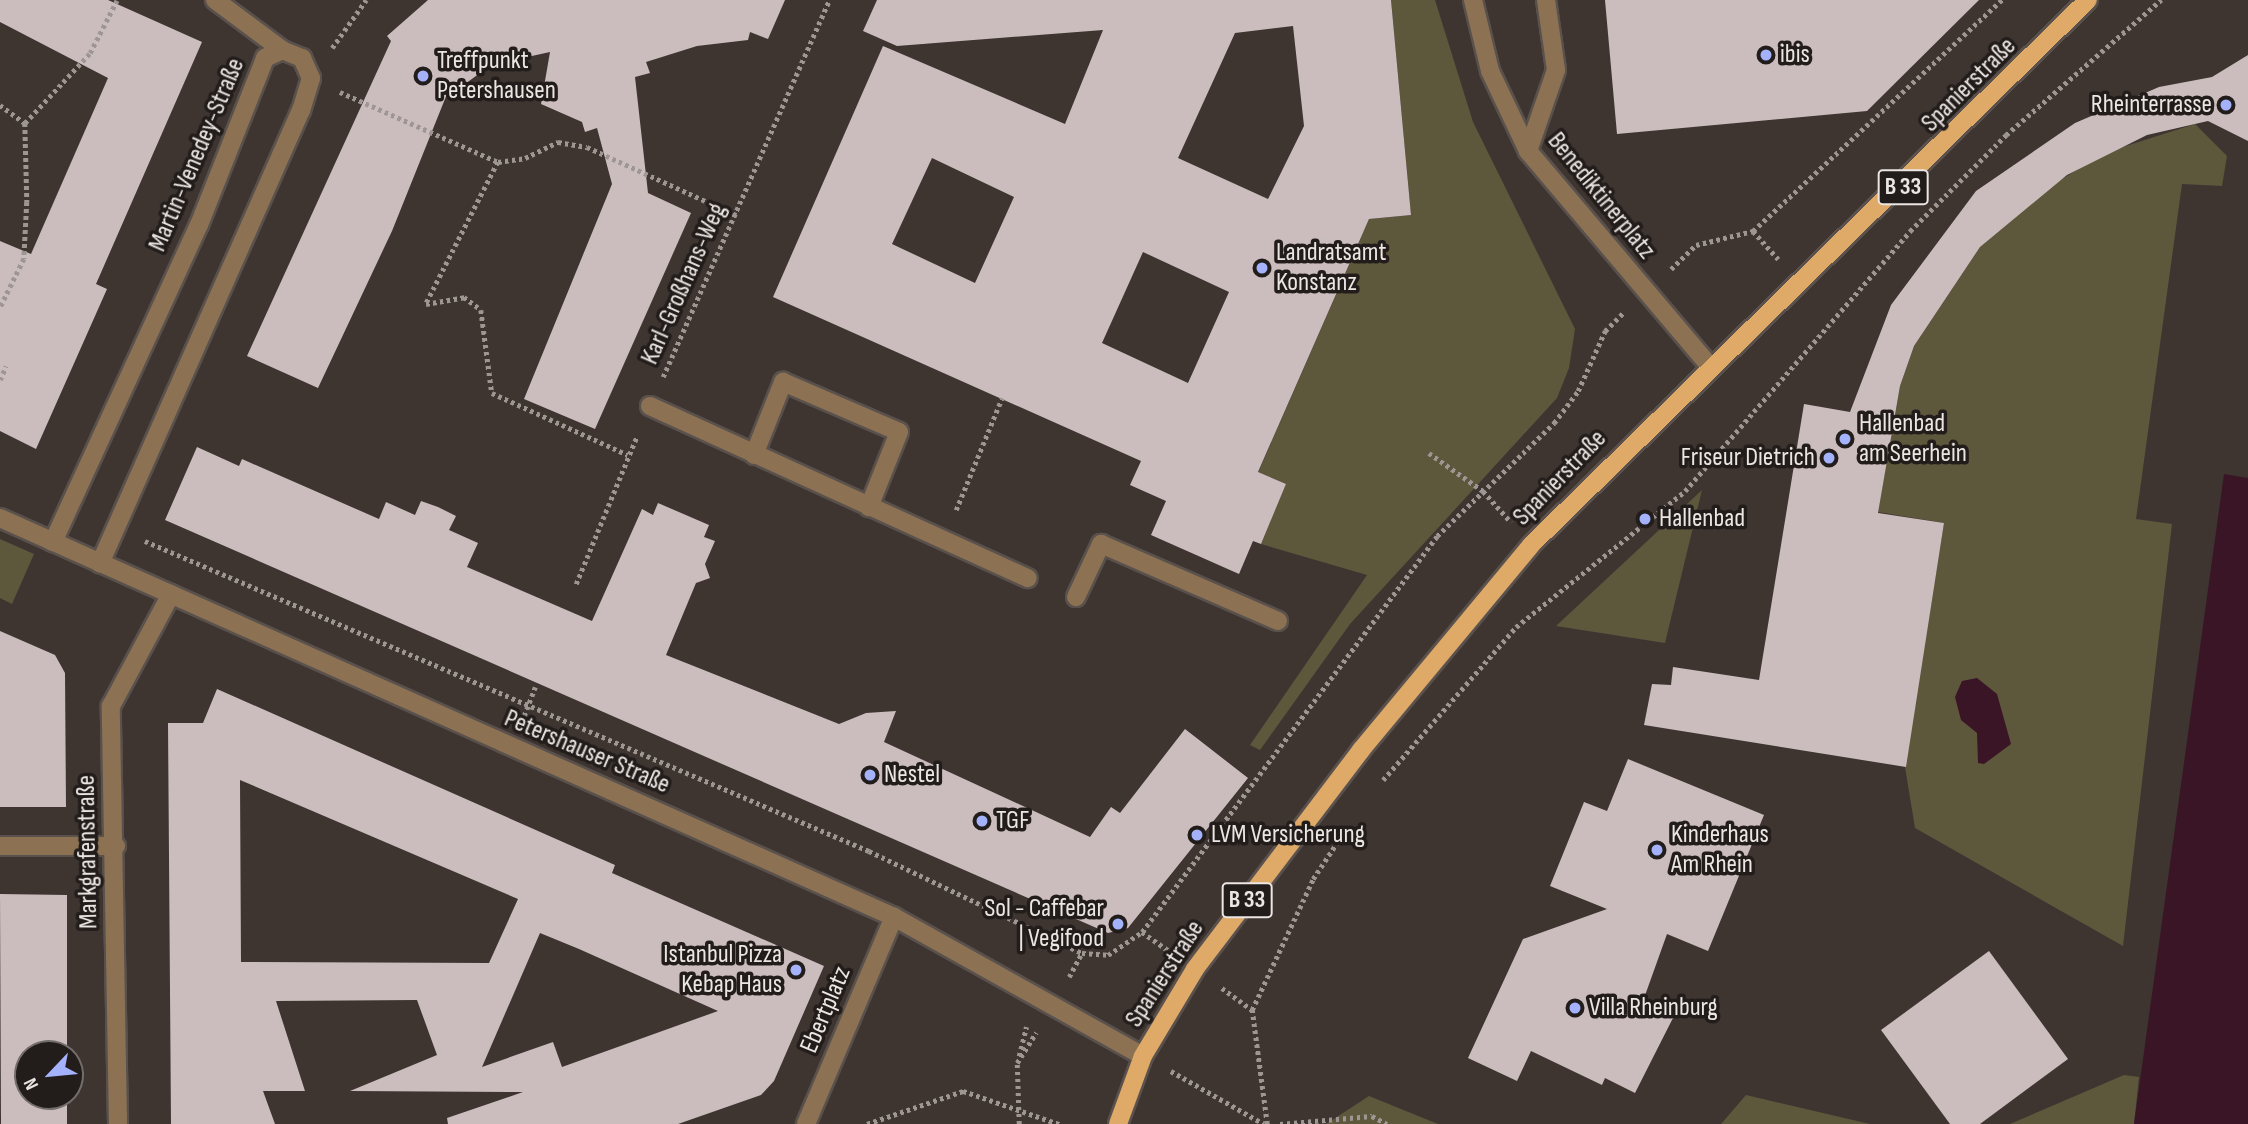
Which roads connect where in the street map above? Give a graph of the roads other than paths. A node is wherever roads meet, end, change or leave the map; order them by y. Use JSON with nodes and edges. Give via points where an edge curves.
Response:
{"nodes":[{"id":1,"x":215,"y":0,"type":"edge"},
{"id":2,"x":1473,"y":0,"type":"edge"},
{"id":3,"x":1546,"y":0,"type":"edge"},
{"id":4,"x":2088,"y":0,"type":"edge"},
{"id":5,"x":282,"y":50,"type":"junction"},
{"id":6,"x":1528,"y":151,"type":"junction"},
{"id":7,"x":1710,"y":366,"type":"junction"},
{"id":8,"x":650,"y":407,"type":"road end"},
{"id":9,"x":754,"y":455,"type":"junction"},
{"id":10,"x":869,"y":507,"type":"junction"},
{"id":11,"x":0,"y":518,"type":"edge"},
{"id":12,"x":53,"y":542,"type":"junction"},
{"id":13,"x":100,"y":563,"type":"junction"},
{"id":14,"x":1028,"y":578,"type":"dead end"},
{"id":15,"x":171,"y":594,"type":"junction"},
{"id":16,"x":1076,"y":597,"type":"dead end"},
{"id":17,"x":1278,"y":621,"type":"dead end"},
{"id":18,"x":0,"y":846,"type":"edge"},
{"id":19,"x":116,"y":846,"type":"junction"},
{"id":20,"x":894,"y":917,"type":"junction"},
{"id":21,"x":1143,"y":1056,"type":"junction"},
{"id":22,"x":118,"y":1124,"type":"edge"},
{"id":23,"x":806,"y":1124,"type":"edge"},
{"id":24,"x":1118,"y":1124,"type":"edge"}],
"edges":[{"from":1,"to":5,"type":"street"},
{"from":2,"to":6,"type":"street","name":"Benediktinerplatz","via":[[1490,71]]},
{"from":3,"to":6,"type":"street","via":[[1556,70]]},
{"from":4,"to":7,"type":"main road","name":"Spanierstraße","number":"B 33","via":[[1803,285]]},
{"from":5,"to":12,"type":"street","name":"Martin-Venedey-Straße","via":[[265,58],[199,225]]},
{"from":5,"to":13,"type":"street","name":"Martin-Venedey-Straße","via":[[302,58],[311,78]]},
{"from":6,"to":7,"type":"street","name":"Benediktinerplatz"},
{"from":7,"to":21,"type":"main road","name":"Spanierstraße","number":"B 33","via":[[1531,545],[1280,854],[1195,969]]},
{"from":8,"to":9,"type":"street"},
{"from":9,"to":10,"type":"street"},
{"from":9,"to":10,"type":"street","via":[[783,382],[899,432]]},
{"from":10,"to":14,"type":"street"},
{"from":11,"to":12,"type":"street","name":"Petershauser Straße"},
{"from":12,"to":13,"type":"street","name":"Petershauser Straße"},
{"from":13,"to":15,"type":"street","name":"Petershauser Straße"},
{"from":15,"to":19,"type":"street","name":"Markgrafenstraße","via":[[111,706]]},
{"from":15,"to":20,"type":"street","name":"Petershauser Straße"},
{"from":16,"to":17,"type":"street","via":[[1101,544]]},
{"from":18,"to":19,"type":"street"},
{"from":19,"to":22,"type":"street","name":"Markgrafenstraße"},
{"from":20,"to":21,"type":"street","name":"Petershauser Straße"},
{"from":20,"to":23,"type":"street","name":"Ebertplatz"},
{"from":21,"to":24,"type":"main road","number":"B 33"}]}
